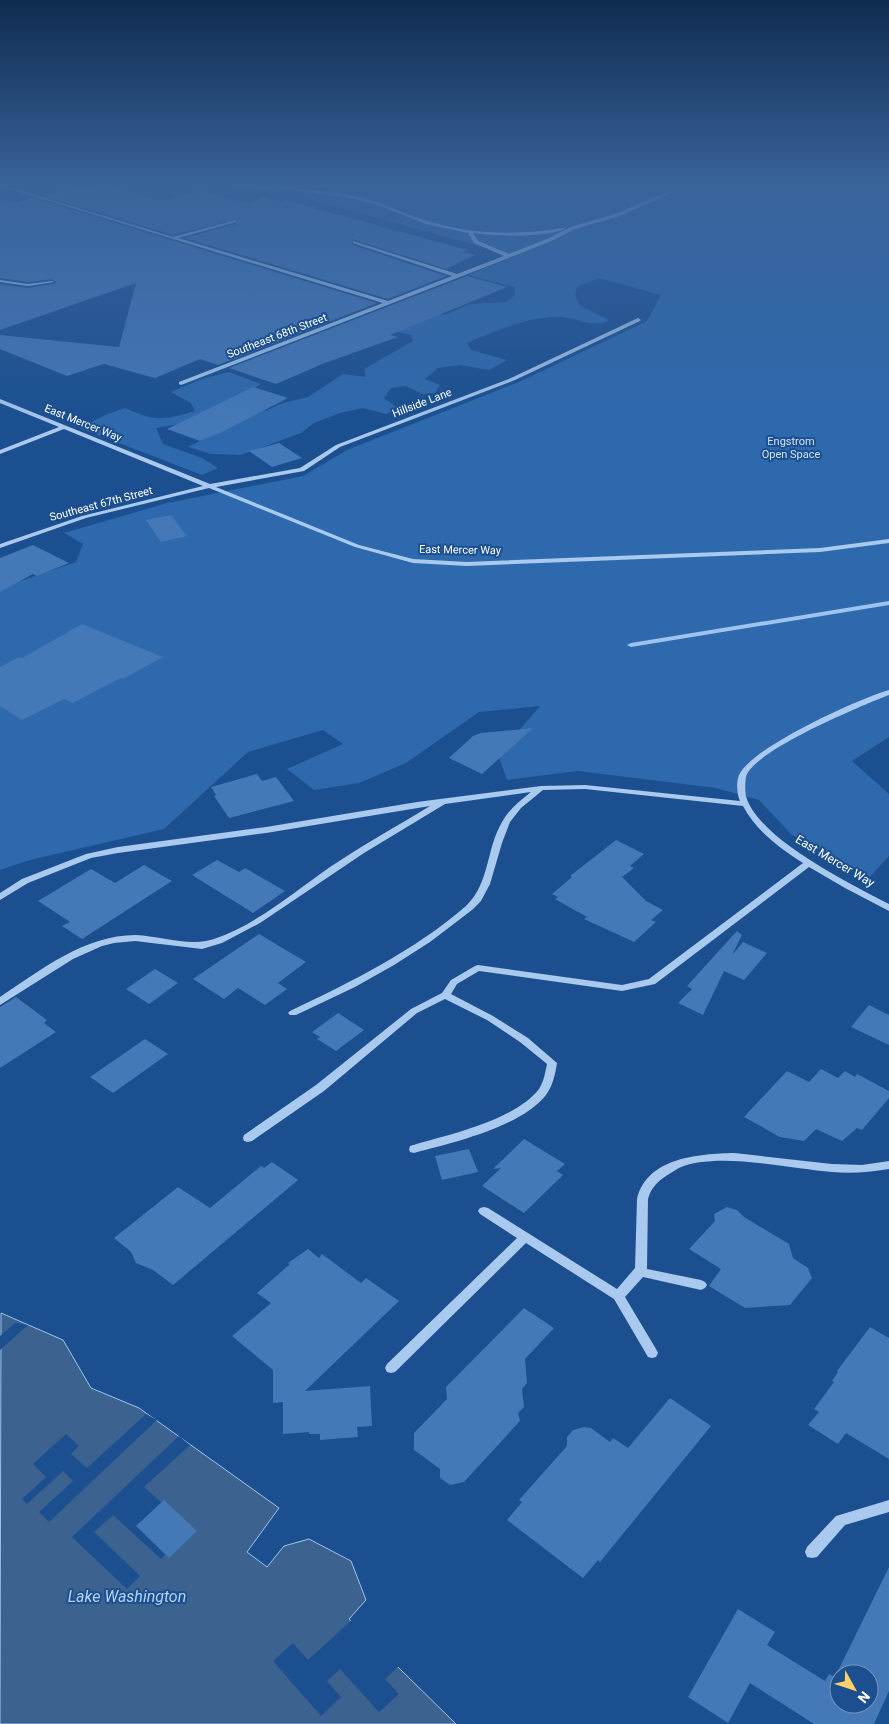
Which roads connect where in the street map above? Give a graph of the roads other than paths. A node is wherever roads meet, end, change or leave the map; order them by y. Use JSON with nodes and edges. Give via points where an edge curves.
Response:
{"nodes":[{"id":1,"x":268,"y":266,"type":"edge"},
{"id":2,"x":428,"y":266,"type":"edge"},
{"id":3,"x":482,"y":266,"type":"edge"},
{"id":4,"x":457,"y":276,"type":"junction"},
{"id":5,"x":0,"y":281,"type":"edge"},
{"id":6,"x":52,"y":282,"type":"dead end"},
{"id":7,"x":389,"y":303,"type":"junction"},
{"id":8,"x":638,"y":320,"type":"dead end"},
{"id":9,"x":181,"y":383,"type":"dead end"},
{"id":10,"x":0,"y":401,"type":"edge"},
{"id":11,"x":64,"y":427,"type":"junction"},
{"id":12,"x":0,"y":452,"type":"edge"},
{"id":13,"x":209,"y":486,"type":"junction"},
{"id":14,"x":889,"y":540,"type":"edge"},
{"id":15,"x":0,"y":546,"type":"edge"},
{"id":16,"x":889,"y":692,"type":"edge"},
{"id":17,"x":541,"y":788,"type":"junction"},
{"id":18,"x":444,"y":801,"type":"junction"},
{"id":19,"x":744,"y":804,"type":"junction"},
{"id":20,"x":809,"y":863,"type":"junction"},
{"id":21,"x":0,"y":897,"type":"edge"},
{"id":22,"x":889,"y":908,"type":"edge"},
{"id":23,"x":445,"y":995,"type":"junction"},
{"id":24,"x":0,"y":1002,"type":"edge"},
{"id":25,"x":293,"y":1013,"type":"dead end"},
{"id":26,"x":248,"y":1138,"type":"dead end"},
{"id":27,"x":414,"y":1150,"type":"dead end"},
{"id":28,"x":889,"y":1165,"type":"edge"},
{"id":29,"x":484,"y":1211,"type":"dead end"},
{"id":30,"x":525,"y":1237,"type":"junction"},
{"id":31,"x":640,"y":1272,"type":"junction"},
{"id":32,"x":701,"y":1284,"type":"dead end"},
{"id":33,"x":618,"y":1296,"type":"junction"},
{"id":34,"x":652,"y":1353,"type":"dead end"},
{"id":35,"x":391,"y":1368,"type":"dead end"},
{"id":36,"x":889,"y":1506,"type":"edge"},
{"id":37,"x":812,"y":1552,"type":"dead end"}],
"edges":[{"from":1,"to":7,"type":"street"},
{"from":2,"to":4,"type":"street"},
{"from":3,"to":4,"type":"street","name":"Southeast 68th Street"},
{"from":4,"to":7,"type":"street","name":"Southeast 68th Street"},
{"from":5,"to":6,"type":"street","via":[[28,285]]},
{"from":7,"to":9,"type":"street","name":"Southeast 68th Street"},
{"from":8,"to":13,"type":"street","name":"Hillside Lane","via":[[513,379],[338,446],[302,470]]},
{"from":10,"to":11,"type":"street","name":"East Mercer Way"},
{"from":11,"to":12,"type":"street"},
{"from":11,"to":13,"type":"street","name":"East Mercer Way"},
{"from":13,"to":14,"type":"street","name":"East Mercer Way","via":[[357,546],[393,557],[439,563],[820,550]]},
{"from":13,"to":15,"type":"street","name":"Southeast 67th Street","via":[[84,517]]},
{"from":16,"to":19,"type":"street","via":[[772,748],[754,761],[743,774],[739,790]]},
{"from":17,"to":18,"type":"street"},
{"from":17,"to":19,"type":"street","via":[[585,786]]},
{"from":17,"to":25,"type":"street","via":[[512,812],[503,827],[481,895],[462,914],[390,964]]},
{"from":18,"to":21,"type":"street","via":[[89,856],[25,881]]},
{"from":18,"to":24,"type":"street","via":[[245,927],[212,944],[202,946],[124,939],[105,942],[78,954]]},
{"from":19,"to":20,"type":"street","name":"East Mercer Way","via":[[768,833]]},
{"from":20,"to":22,"type":"street","name":"East Mercer Way"},
{"from":20,"to":23,"type":"street","via":[[652,982],[622,988],[478,968],[454,982]]},
{"from":23,"to":26,"type":"street","via":[[414,1011],[320,1088]]},
{"from":23,"to":27,"type":"street","via":[[524,1040],[552,1063],[550,1078],[540,1094],[517,1112],[494,1124]]},
{"from":28,"to":31,"type":"street","via":[[873,1170],[847,1170],[723,1157],[697,1158],[675,1165],[655,1178],[644,1194]]},
{"from":29,"to":30,"type":"street"},
{"from":30,"to":33,"type":"street"},
{"from":30,"to":35,"type":"street"},
{"from":31,"to":32,"type":"street"},
{"from":31,"to":33,"type":"street"},
{"from":33,"to":34,"type":"street"},
{"from":36,"to":37,"type":"street","via":[[841,1520]]}]}
